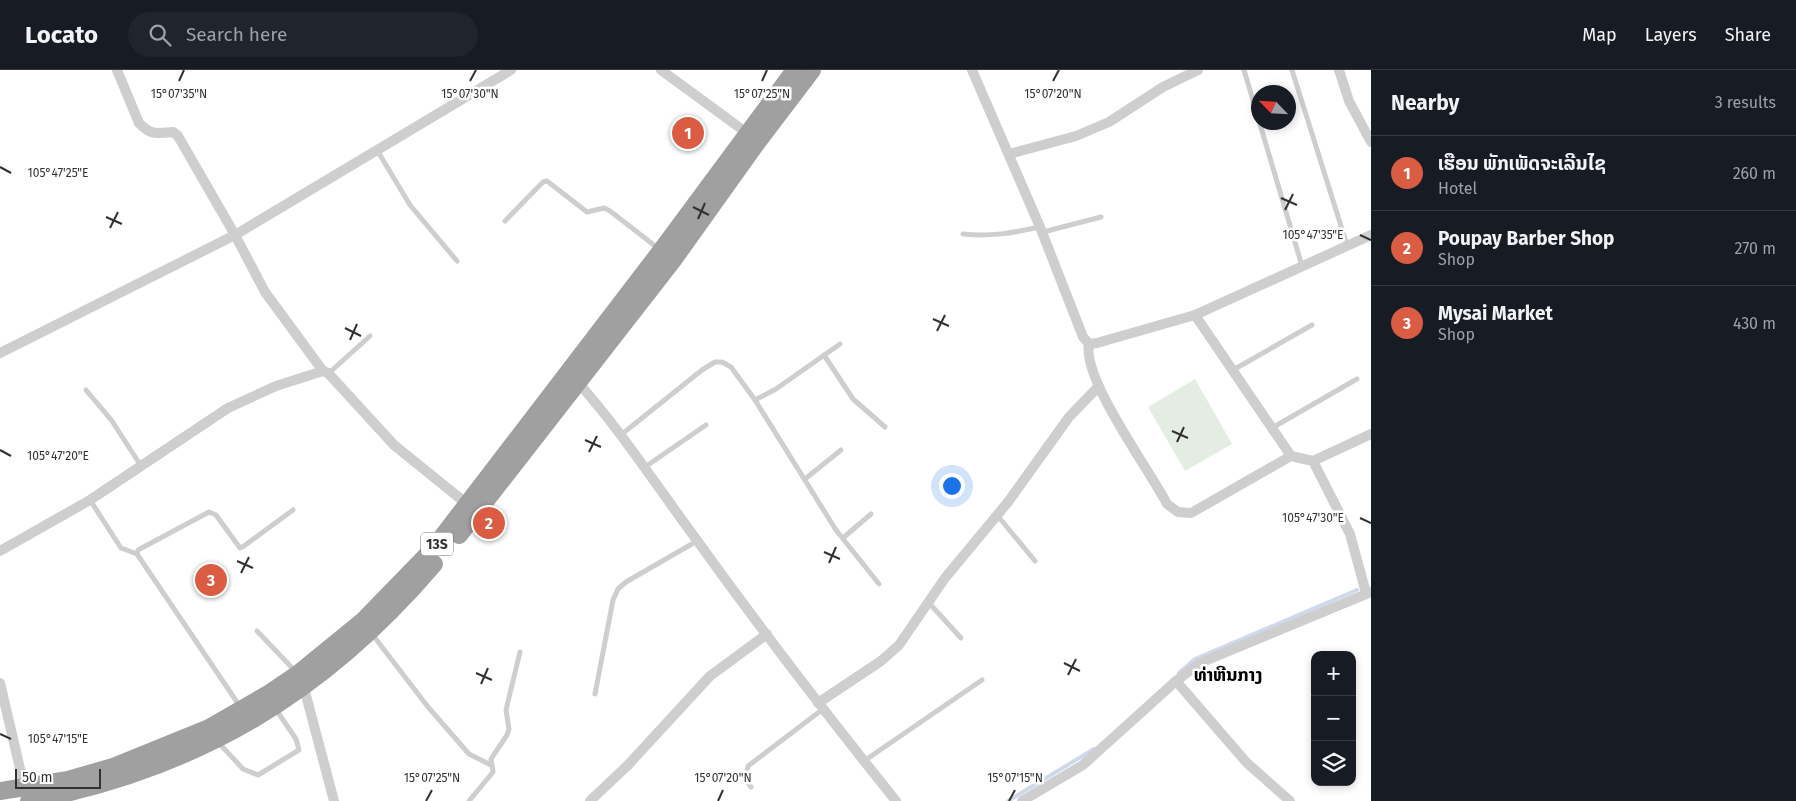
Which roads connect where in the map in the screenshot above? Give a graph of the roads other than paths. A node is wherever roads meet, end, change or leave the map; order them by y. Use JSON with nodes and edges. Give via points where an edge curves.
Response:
{"nodes":[{"id":1,"x":117,"y":70,"type":"edge"},
{"id":2,"x":511,"y":70,"type":"edge"},
{"id":3,"x":660,"y":70,"type":"edge"},
{"id":4,"x":795,"y":70,"type":"edge"},
{"id":5,"x":812,"y":70,"type":"edge"},
{"id":6,"x":972,"y":70,"type":"edge"},
{"id":7,"x":1198,"y":70,"type":"edge"},
{"id":8,"x":1244,"y":70,"type":"edge"},
{"id":9,"x":1292,"y":70,"type":"edge"},
{"id":10,"x":1340,"y":70,"type":"edge"},
{"id":11,"x":753,"y":137,"type":"junction"},
{"id":12,"x":1371,"y":142,"type":"edge"},
{"id":13,"x":376,"y":150,"type":"junction"},
{"id":14,"x":1009,"y":154,"type":"junction"},
{"id":15,"x":1101,"y":217,"type":"dead end"},
{"id":16,"x":505,"y":221,"type":"dead end"},
{"id":17,"x":1041,"y":230,"type":"junction"},
{"id":18,"x":963,"y":234,"type":"dead end"},
{"id":19,"x":1371,"y":234,"type":"edge"},
{"id":20,"x":235,"y":235,"type":"junction"},
{"id":21,"x":1348,"y":246,"type":"junction"},
{"id":22,"x":661,"y":251,"type":"junction"},
{"id":23,"x":458,"y":261,"type":"dead end"},
{"id":24,"x":1302,"y":266,"type":"junction"},
{"id":25,"x":1195,"y":315,"type":"junction"},
{"id":26,"x":1312,"y":325,"type":"dead end"},
{"id":27,"x":370,"y":336,"type":"dead end"},
{"id":28,"x":840,"y":344,"type":"dead end"},
{"id":29,"x":1089,"y":344,"type":"junction"},
{"id":30,"x":0,"y":353,"type":"edge"},
{"id":31,"x":824,"y":355,"type":"junction"},
{"id":32,"x":1232,"y":370,"type":"junction"},
{"id":33,"x":326,"y":372,"type":"junction"},
{"id":34,"x":573,"y":376,"type":"junction"},
{"id":35,"x":1357,"y":379,"type":"dead end"},
{"id":36,"x":1098,"y":387,"type":"junction"},
{"id":37,"x":86,"y":390,"type":"dead end"},
{"id":38,"x":755,"y":400,"type":"junction"},
{"id":39,"x":706,"y":425,"type":"dead end"},
{"id":40,"x":885,"y":427,"type":"dead end"},
{"id":41,"x":1272,"y":428,"type":"junction"},
{"id":42,"x":622,"y":434,"type":"junction"},
{"id":43,"x":1371,"y":434,"type":"edge"},
{"id":44,"x":842,"y":450,"type":"dead end"},
{"id":45,"x":1291,"y":456,"type":"junction"},
{"id":46,"x":1313,"y":461,"type":"junction"},
{"id":47,"x":141,"y":466,"type":"junction"},
{"id":48,"x":644,"y":468,"type":"junction"},
{"id":49,"x":805,"y":479,"type":"junction"},
{"id":50,"x":90,"y":500,"type":"junction"},
{"id":51,"x":467,"y":504,"type":"junction"},
{"id":52,"x":294,"y":510,"type":"dead end"},
{"id":53,"x":871,"y":514,"type":"dead end"},
{"id":54,"x":997,"y":515,"type":"junction"},
{"id":55,"x":843,"y":538,"type":"junction"},
{"id":56,"x":697,"y":541,"type":"junction"},
{"id":57,"x":0,"y":551,"type":"edge"},
{"id":58,"x":136,"y":554,"type":"junction"},
{"id":59,"x":1035,"y":562,"type":"dead end"},
{"id":60,"x":879,"y":584,"type":"dead end"},
{"id":61,"x":1369,"y":592,"type":"edge"},
{"id":62,"x":928,"y":602,"type":"junction"},
{"id":63,"x":257,"y":631,"type":"dead end"},
{"id":64,"x":371,"y":632,"type":"junction"},
{"id":65,"x":767,"y":634,"type":"junction"},
{"id":66,"x":961,"y":638,"type":"dead end"},
{"id":67,"x":520,"y":652,"type":"dead end"},
{"id":68,"x":301,"y":680,"type":"junction"},
{"id":69,"x":982,"y":680,"type":"dead end"},
{"id":70,"x":1176,"y":681,"type":"junction"},
{"id":71,"x":0,"y":683,"type":"edge"},
{"id":72,"x":595,"y":694,"type":"dead end"},
{"id":73,"x":821,"y":706,"type":"junction"},
{"id":74,"x":274,"y":708,"type":"junction"},
{"id":75,"x":242,"y":710,"type":"junction"},
{"id":76,"x":217,"y":740,"type":"junction"},
{"id":77,"x":864,"y":761,"type":"junction"},
{"id":78,"x":491,"y":765,"type":"junction"},
{"id":79,"x":751,"y":787,"type":"dead end"},
{"id":80,"x":0,"y":791,"type":"edge"},
{"id":81,"x":27,"y":796,"type":"edge"},
{"id":82,"x":334,"y":801,"type":"edge"},
{"id":83,"x":469,"y":801,"type":"edge"},
{"id":84,"x":590,"y":801,"type":"edge"},
{"id":85,"x":896,"y":801,"type":"edge"},
{"id":86,"x":1022,"y":801,"type":"edge"},
{"id":87,"x":1290,"y":801,"type":"edge"}],
"edges":[{"from":1,"to":20,"type":"street","via":[[139,123],[152,134],[173,132],[178,136]]},
{"from":2,"to":13,"type":"street"},
{"from":3,"to":11,"type":"street"},
{"from":4,"to":11,"type":"highway","number":"13S"},
{"from":5,"to":11,"type":"highway","number":"13S"},
{"from":6,"to":14,"type":"street"},
{"from":7,"to":14,"type":"street","via":[[1108,122],[1076,136]]},
{"from":8,"to":24,"type":"lane"},
{"from":9,"to":21,"type":"lane"},
{"from":10,"to":12,"type":"street","via":[[1349,101]]},
{"from":11,"to":22,"type":"highway","number":"13S"},
{"from":11,"to":34,"type":"highway","number":"13S","via":[[673,260]]},
{"from":13,"to":20,"type":"street"},
{"from":13,"to":23,"type":"lane","via":[[410,205]]},
{"from":14,"to":17,"type":"street"},
{"from":15,"to":17,"type":"lane"},
{"from":16,"to":22,"type":"lane","via":[[547,181],[587,212],[604,208],[610,211]]},
{"from":17,"to":18,"type":"lane","via":[[982,236]]},
{"from":17,"to":29,"type":"street","via":[[1083,337]]},
{"from":19,"to":21,"type":"street"},
{"from":20,"to":30,"type":"street"},
{"from":20,"to":33,"type":"street","via":[[265,292]]},
{"from":21,"to":24,"type":"street"},
{"from":22,"to":34,"type":"highway","number":"13S"},
{"from":24,"to":25,"type":"street"},
{"from":25,"to":29,"type":"street"},
{"from":25,"to":32,"type":"street"},
{"from":26,"to":32,"type":"lane"},
{"from":27,"to":33,"type":"lane"},
{"from":28,"to":31,"type":"lane"},
{"from":29,"to":36,"type":"street","via":[[1087,352]]},
{"from":31,"to":38,"type":"lane"},
{"from":31,"to":40,"type":"lane","via":[[854,399]]},
{"from":32,"to":41,"type":"street"},
{"from":33,"to":47,"type":"street","via":[[276,386],[228,408]]},
{"from":33,"to":51,"type":"street","via":[[394,445]]},
{"from":34,"to":42,"type":"street"},
{"from":34,"to":51,"type":"highway","number":"13S"},
{"from":34,"to":64,"type":"highway","number":"13S","via":[[447,549]]},
{"from":35,"to":41,"type":"lane"},
{"from":36,"to":45,"type":"street","via":[[1167,504],[1178,512],[1191,512]]},
{"from":36,"to":54,"type":"street","via":[[1069,417]]},
{"from":37,"to":47,"type":"lane","via":[[112,421]]},
{"from":38,"to":42,"type":"lane","via":[[730,366],[715,362]]},
{"from":38,"to":49,"type":"lane"},
{"from":39,"to":48,"type":"lane"},
{"from":41,"to":45,"type":"street"},
{"from":42,"to":48,"type":"street"},
{"from":43,"to":46,"type":"street"},
{"from":44,"to":49,"type":"lane"},
{"from":45,"to":46,"type":"street"},
{"from":46,"to":61,"type":"street","via":[[1350,534]]},
{"from":47,"to":50,"type":"street"},
{"from":48,"to":56,"type":"street"},
{"from":49,"to":55,"type":"lane"},
{"from":50,"to":57,"type":"street"},
{"from":50,"to":58,"type":"lane","via":[[121,548]]},
{"from":51,"to":68,"type":"highway","number":"13S","via":[[397,587]]},
{"from":52,"to":58,"type":"lane","via":[[240,548],[216,515],[209,512]]},
{"from":53,"to":55,"type":"lane"},
{"from":54,"to":59,"type":"lane"},
{"from":54,"to":62,"type":"street"},
{"from":55,"to":60,"type":"lane"},
{"from":56,"to":65,"type":"street"},
{"from":56,"to":72,"type":"lane","via":[[626,582],[618,590],[613,600]]},
{"from":58,"to":75,"type":"lane"},
{"from":61,"to":70,"type":"street","via":[[1200,663]]},
{"from":62,"to":66,"type":"lane"},
{"from":62,"to":73,"type":"street","via":[[899,645]]},
{"from":63,"to":68,"type":"lane"},
{"from":64,"to":68,"type":"highway","number":"13S"},
{"from":64,"to":78,"type":"lane","via":[[428,707],[469,754]]},
{"from":65,"to":73,"type":"street"},
{"from":65,"to":84,"type":"street","via":[[710,676]]},
{"from":67,"to":78,"type":"lane","via":[[506,710],[509,729],[491,759]]},
{"from":68,"to":74,"type":"highway","number":"13S"},
{"from":68,"to":75,"type":"highway","number":"13S"},
{"from":68,"to":82,"type":"street"},
{"from":69,"to":77,"type":"lane"},
{"from":70,"to":86,"type":"street","via":[[1083,765]]},
{"from":70,"to":87,"type":"street","via":[[1248,763]]},
{"from":71,"to":81,"type":"street"},
{"from":73,"to":77,"type":"street"},
{"from":73,"to":79,"type":"lane","via":[[748,766],[745,779]]},
{"from":74,"to":76,"type":"highway","number":"13S"},
{"from":74,"to":76,"type":"lane","via":[[296,739],[299,750],[258,775],[243,769]]},
{"from":75,"to":81,"type":"highway","number":"13S","via":[[209,728],[128,762]]},
{"from":76,"to":81,"type":"highway","number":"13S","via":[[75,792]]},
{"from":77,"to":85,"type":"street"},
{"from":78,"to":83,"type":"lane","via":[[493,772]]},
{"from":80,"to":81,"type":"highway","number":"13S"}]}
